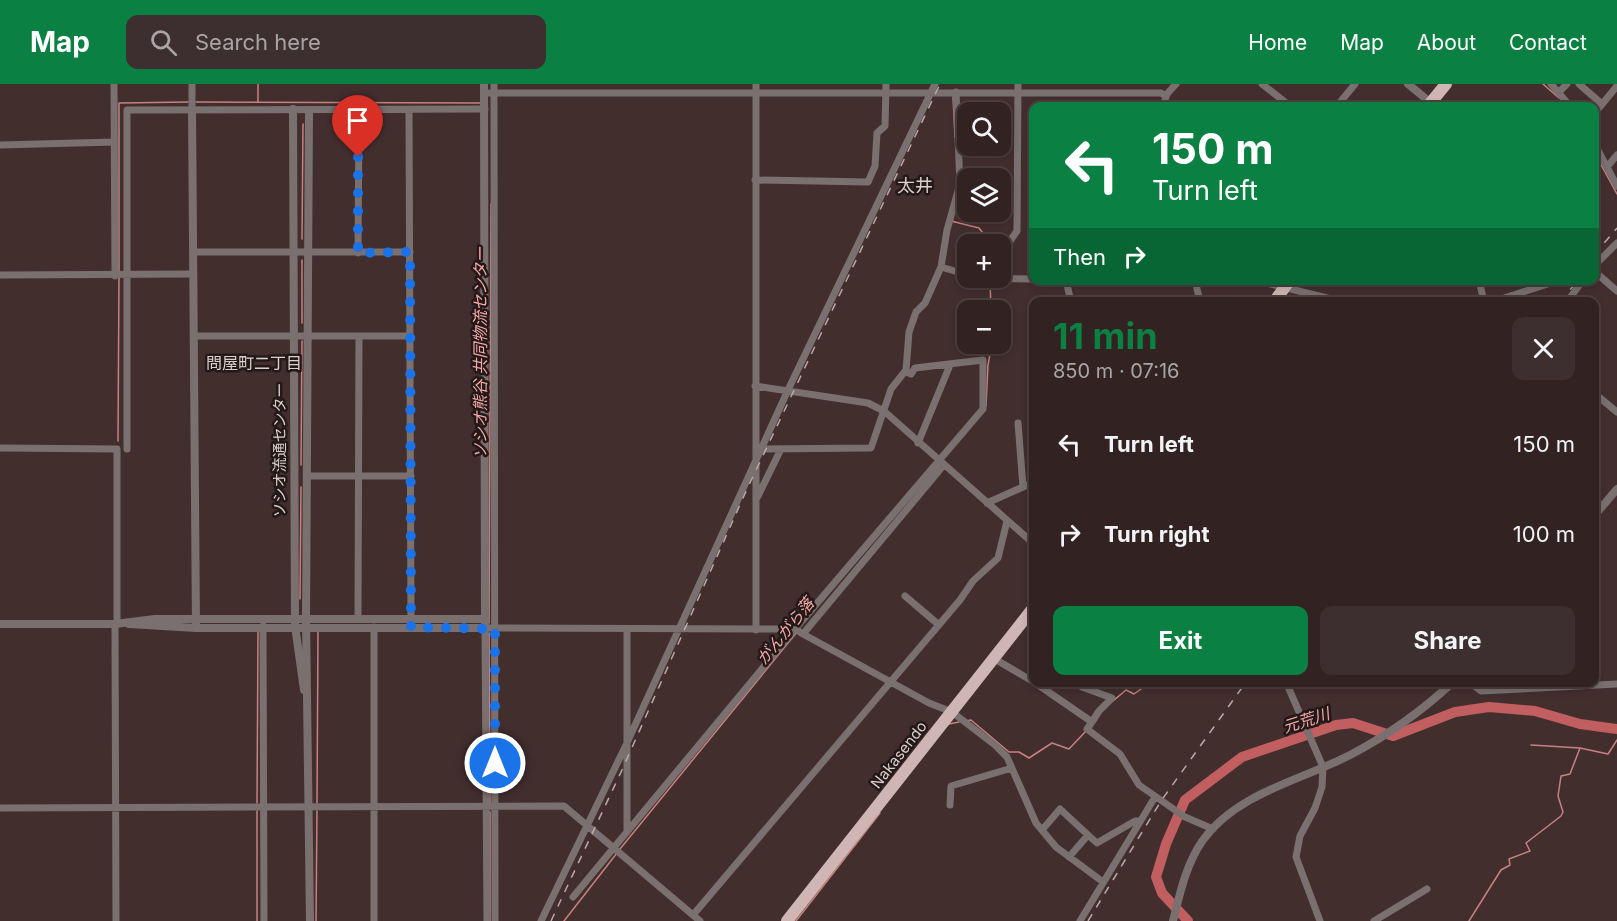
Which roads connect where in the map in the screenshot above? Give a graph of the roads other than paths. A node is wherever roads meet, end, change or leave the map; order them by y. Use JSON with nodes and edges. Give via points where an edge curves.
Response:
{"nodes":[{"id":1,"x":114,"y":84,"type":"edge"},
{"id":2,"x":192,"y":84,"type":"edge"},
{"id":3,"x":494,"y":84,"type":"edge"},
{"id":4,"x":756,"y":84,"type":"edge"},
{"id":5,"x":886,"y":84,"type":"edge"},
{"id":6,"x":935,"y":84,"type":"edge"},
{"id":7,"x":1131,"y":84,"type":"edge"},
{"id":8,"x":1176,"y":84,"type":"edge"},
{"id":9,"x":1262,"y":84,"type":"edge"},
{"id":10,"x":1408,"y":84,"type":"edge"},
{"id":11,"x":1446,"y":84,"type":"edge"},
{"id":12,"x":1551,"y":84,"type":"edge"},
{"id":13,"x":1567,"y":84,"type":"edge"},
{"id":14,"x":1579,"y":84,"type":"edge"},
{"id":15,"x":1350,"y":86,"type":"edge"},
{"id":16,"x":1617,"y":86,"type":"edge"},
{"id":17,"x":1018,"y":88,"type":"edge"},
{"id":18,"x":489,"y":91,"type":"edge"},
{"id":19,"x":956,"y":92,"type":"junction"},
{"id":20,"x":1559,"y":92,"type":"junction"},
{"id":21,"x":756,"y":93,"type":"junction"},
{"id":22,"x":886,"y":93,"type":"junction"},
{"id":23,"x":931,"y":93,"type":"junction"},
{"id":24,"x":1131,"y":93,"type":"junction"},
{"id":25,"x":1166,"y":96,"type":"junction"},
{"id":26,"x":1164,"y":102,"type":"edge"},
{"id":27,"x":1285,"y":102,"type":"edge"},
{"id":28,"x":1340,"y":102,"type":"edge"},
{"id":29,"x":1429,"y":102,"type":"edge"},
{"id":30,"x":1434,"y":102,"type":"edge"},
{"id":31,"x":1567,"y":102,"type":"edge"},
{"id":32,"x":1602,"y":104,"type":"junction"},
{"id":33,"x":1599,"y":108,"type":"edge"},
{"id":34,"x":293,"y":109,"type":"junction"},
{"id":35,"x":485,"y":109,"type":"junction"},
{"id":36,"x":192,"y":110,"type":"junction"},
{"id":37,"x":309,"y":110,"type":"junction"},
{"id":38,"x":359,"y":110,"type":"junction"},
{"id":39,"x":409,"y":110,"type":"junction"},
{"id":40,"x":114,"y":142,"type":"junction"},
{"id":41,"x":0,"y":145,"type":"edge"},
{"id":42,"x":1599,"y":152,"type":"edge"},
{"id":43,"x":1617,"y":155,"type":"edge"},
{"id":44,"x":1607,"y":167,"type":"junction"},
{"id":45,"x":755,"y":180,"type":"junction"},
{"id":46,"x":1617,"y":186,"type":"edge"},
{"id":47,"x":1011,"y":240,"type":"edge"},
{"id":48,"x":1617,"y":243,"type":"edge"},
{"id":49,"x":193,"y":252,"type":"junction"},
{"id":50,"x":410,"y":252,"type":"junction"},
{"id":51,"x":358,"y":253,"type":"junction"},
{"id":52,"x":294,"y":254,"type":"junction"},
{"id":53,"x":308,"y":254,"type":"junction"},
{"id":54,"x":1599,"y":261,"type":"edge"},
{"id":55,"x":941,"y":267,"type":"junction"},
{"id":56,"x":957,"y":272,"type":"edge"},
{"id":57,"x":193,"y":274,"type":"junction"},
{"id":58,"x":0,"y":275,"type":"edge"},
{"id":59,"x":1599,"y":275,"type":"edge"},
{"id":60,"x":115,"y":276,"type":"junction"},
{"id":61,"x":126,"y":276,"type":"junction"},
{"id":62,"x":1029,"y":279,"type":"edge"},
{"id":63,"x":1011,"y":280,"type":"edge"},
{"id":64,"x":1287,"y":285,"type":"edge"},
{"id":65,"x":1291,"y":285,"type":"edge"},
{"id":66,"x":1545,"y":285,"type":"edge"},
{"id":67,"x":1617,"y":291,"type":"edge"},
{"id":68,"x":1278,"y":297,"type":"edge"},
{"id":69,"x":1328,"y":297,"type":"edge"},
{"id":70,"x":1507,"y":297,"type":"edge"},
{"id":71,"x":194,"y":336,"type":"junction"},
{"id":72,"x":359,"y":336,"type":"junction"},
{"id":73,"x":410,"y":336,"type":"junction"},
{"id":74,"x":293,"y":337,"type":"junction"},
{"id":75,"x":308,"y":337,"type":"junction"},
{"id":76,"x":950,"y":365,"type":"junction"},
{"id":77,"x":905,"y":371,"type":"junction"},
{"id":78,"x":755,"y":386,"type":"junction"},
{"id":79,"x":788,"y":390,"type":"junction"},
{"id":80,"x":1599,"y":397,"type":"edge"},
{"id":81,"x":884,"y":411,"type":"junction"},
{"id":82,"x":1617,"y":411,"type":"edge"},
{"id":83,"x":1018,"y":423,"type":"dead end"},
{"id":84,"x":918,"y":443,"type":"junction"},
{"id":85,"x":0,"y":448,"type":"edge"},
{"id":86,"x":127,"y":449,"type":"dead end"},
{"id":87,"x":758,"y":449,"type":"junction"},
{"id":88,"x":781,"y":449,"type":"junction"},
{"id":89,"x":756,"y":462,"type":"junction"},
{"id":90,"x":941,"y":464,"type":"junction"},
{"id":91,"x":307,"y":476,"type":"junction"},
{"id":92,"x":359,"y":476,"type":"junction"},
{"id":93,"x":411,"y":476,"type":"junction"},
{"id":94,"x":1029,"y":484,"type":"edge"},
{"id":95,"x":1023,"y":487,"type":"junction"},
{"id":96,"x":1617,"y":489,"type":"edge"},
{"id":97,"x":756,"y":500,"type":"junction"},
{"id":98,"x":987,"y":503,"type":"junction"},
{"id":99,"x":1599,"y":510,"type":"edge"},
{"id":100,"x":1007,"y":521,"type":"junction"},
{"id":101,"x":1029,"y":540,"type":"edge"},
{"id":102,"x":905,"y":596,"type":"dead end"},
{"id":103,"x":1029,"y":613,"type":"edge"},
{"id":104,"x":358,"y":619,"type":"junction"},
{"id":105,"x":295,"y":622,"type":"junction"},
{"id":106,"x":307,"y":623,"type":"junction"},
{"id":107,"x":411,"y":623,"type":"junction"},
{"id":108,"x":485,"y":623,"type":"junction"},
{"id":109,"x":0,"y":624,"type":"edge"},
{"id":110,"x":116,"y":624,"type":"junction"},
{"id":111,"x":196,"y":624,"type":"junction"},
{"id":112,"x":939,"y":625,"type":"junction"},
{"id":113,"x":263,"y":626,"type":"junction"},
{"id":114,"x":374,"y":627,"type":"junction"},
{"id":115,"x":495,"y":629,"type":"junction"},
{"id":116,"x":627,"y":629,"type":"junction"},
{"id":117,"x":678,"y":629,"type":"junction"},
{"id":118,"x":795,"y":629,"type":"junction"},
{"id":119,"x":756,"y":630,"type":"junction"},
{"id":120,"x":803,"y":634,"type":"junction"},
{"id":121,"x":993,"y":658,"type":"junction"},
{"id":122,"x":1029,"y":679,"type":"edge"},
{"id":123,"x":892,"y":681,"type":"junction"},
{"id":124,"x":1617,"y":684,"type":"edge"},
{"id":125,"x":1599,"y":685,"type":"edge"},
{"id":126,"x":1041,"y":687,"type":"edge"},
{"id":127,"x":1082,"y":687,"type":"dead end"},
{"id":128,"x":1288,"y":687,"type":"edge"},
{"id":129,"x":1447,"y":687,"type":"edge"},
{"id":130,"x":1475,"y":687,"type":"edge"},
{"id":131,"x":1551,"y":687,"type":"edge"},
{"id":132,"x":952,"y":712,"type":"junction"},
{"id":133,"x":308,"y":717,"type":"junction"},
{"id":134,"x":1092,"y":722,"type":"junction"},
{"id":135,"x":626,"y":745,"type":"junction"},
{"id":136,"x":1323,"y":767,"type":"junction"},
{"id":137,"x":1012,"y":768,"type":"junction"},
{"id":138,"x":1155,"y":797,"type":"junction"},
{"id":139,"x":950,"y":805,"type":"dead end"},
{"id":140,"x":374,"y":806,"type":"junction"},
{"id":141,"x":486,"y":807,"type":"junction"},
{"id":142,"x":0,"y":808,"type":"edge"},
{"id":143,"x":259,"y":808,"type":"junction"},
{"id":144,"x":314,"y":808,"type":"junction"},
{"id":145,"x":495,"y":808,"type":"junction"},
{"id":146,"x":116,"y":809,"type":"junction"},
{"id":147,"x":1140,"y":821,"type":"junction"},
{"id":148,"x":586,"y":825,"type":"junction"},
{"id":149,"x":1213,"y":829,"type":"junction"},
{"id":150,"x":1042,"y":830,"type":"junction"},
{"id":151,"x":627,"y":832,"type":"junction"},
{"id":152,"x":1088,"y":835,"type":"junction"},
{"id":153,"x":614,"y":848,"type":"junction"},
{"id":154,"x":1069,"y":857,"type":"junction"},
{"id":155,"x":1103,"y":882,"type":"junction"},
{"id":156,"x":1427,"y":889,"type":"dead end"},
{"id":157,"x":573,"y":897,"type":"dead end"},
{"id":158,"x":693,"y":915,"type":"junction"},
{"id":159,"x":1174,"y":919,"type":"edge"},
{"id":160,"x":116,"y":921,"type":"edge"},
{"id":161,"x":264,"y":921,"type":"edge"},
{"id":162,"x":310,"y":921,"type":"edge"},
{"id":163,"x":374,"y":921,"type":"edge"},
{"id":164,"x":487,"y":921,"type":"edge"},
{"id":165,"x":495,"y":921,"type":"edge"},
{"id":166,"x":542,"y":921,"type":"edge"},
{"id":167,"x":700,"y":921,"type":"edge"},
{"id":168,"x":787,"y":921,"type":"edge"},
{"id":169,"x":1080,"y":921,"type":"edge"},
{"id":170,"x":1320,"y":921,"type":"edge"},
{"id":171,"x":1374,"y":921,"type":"edge"}],
"edges":[{"from":1,"to":40,"type":"street"},
{"from":2,"to":36,"type":"street"},
{"from":3,"to":18,"type":"street"},
{"from":4,"to":21,"type":"street"},
{"from":5,"to":22,"type":"street"},
{"from":6,"to":23,"type":"street"},
{"from":7,"to":24,"type":"street"},
{"from":8,"to":25,"type":"street"},
{"from":9,"to":27,"type":"street"},
{"from":10,"to":29,"type":"street"},
{"from":11,"to":30,"type":"highway"},
{"from":12,"to":20,"type":"street"},
{"from":13,"to":20,"type":"street"},
{"from":14,"to":32,"type":"street"},
{"from":15,"to":28,"type":"street"},
{"from":16,"to":32,"type":"street"},
{"from":17,"to":19,"type":"street"},
{"from":17,"to":24,"type":"street"},
{"from":17,"to":47,"type":"street","via":[[1017,231]]},
{"from":18,"to":21,"type":"street"},
{"from":18,"to":35,"type":"street"},
{"from":18,"to":115,"type":"street"},
{"from":19,"to":23,"type":"street"},
{"from":19,"to":55,"type":"street","via":[[960,184]]},
{"from":20,"to":31,"type":"street"},
{"from":21,"to":22,"type":"street"},
{"from":21,"to":45,"type":"street"},
{"from":22,"to":23,"type":"street"},
{"from":22,"to":45,"type":"street","via":[[885,126],[877,133],[875,166],[868,182]]},
{"from":23,"to":79,"type":"street"},
{"from":24,"to":25,"type":"street"},
{"from":25,"to":26,"type":"street"},
{"from":32,"to":33,"type":"street"},
{"from":34,"to":36,"type":"street"},
{"from":34,"to":37,"type":"street"},
{"from":34,"to":52,"type":"street","name":"ソシオ流通センター"},
{"from":35,"to":39,"type":"street"},
{"from":35,"to":108,"type":"street"},
{"from":36,"to":49,"type":"street"},
{"from":36,"to":61,"type":"street","via":[[127,110]]},
{"from":37,"to":38,"type":"street"},
{"from":37,"to":53,"type":"street"},
{"from":38,"to":39,"type":"street"},
{"from":38,"to":51,"type":"street"},
{"from":39,"to":50,"type":"street"},
{"from":40,"to":41,"type":"street"},
{"from":40,"to":60,"type":"street"},
{"from":42,"to":44,"type":"street"},
{"from":43,"to":44,"type":"street"},
{"from":44,"to":46,"type":"street"},
{"from":45,"to":78,"type":"street"},
{"from":48,"to":54,"type":"street"},
{"from":49,"to":52,"type":"street"},
{"from":49,"to":57,"type":"street"},
{"from":50,"to":51,"type":"street"},
{"from":50,"to":73,"type":"street"},
{"from":51,"to":53,"type":"street"},
{"from":52,"to":53,"type":"street"},
{"from":52,"to":74,"type":"street","name":"ソシオ流通センター"},
{"from":53,"to":75,"type":"street"},
{"from":55,"to":56,"type":"street"},
{"from":55,"to":77,"type":"street","via":[[909,332]]},
{"from":57,"to":61,"type":"street"},
{"from":57,"to":71,"type":"street"},
{"from":58,"to":60,"type":"street"},
{"from":59,"to":67,"type":"street"},
{"from":60,"to":61,"type":"street"},
{"from":61,"to":86,"type":"street"},
{"from":62,"to":63,"type":"street"},
{"from":64,"to":68,"type":"highway"},
{"from":65,"to":69,"type":"street"},
{"from":66,"to":70,"type":"street"},
{"from":71,"to":74,"type":"street"},
{"from":71,"to":111,"type":"street"},
{"from":72,"to":73,"type":"street"},
{"from":72,"to":75,"type":"street"},
{"from":72,"to":92,"type":"street"},
{"from":73,"to":93,"type":"street"},
{"from":74,"to":75,"type":"street"},
{"from":74,"to":105,"type":"street","name":"ソシオ流通センター"},
{"from":75,"to":91,"type":"street"},
{"from":76,"to":77,"type":"street","via":[[915,368],[911,374]]},
{"from":76,"to":84,"type":"street"},
{"from":76,"to":90,"type":"street","via":[[983,360],[984,404]]},
{"from":77,"to":81,"type":"street","via":[[891,389]]},
{"from":78,"to":79,"type":"street"},
{"from":78,"to":87,"type":"street"},
{"from":79,"to":81,"type":"street","via":[[868,403]]},
{"from":79,"to":87,"type":"street"},
{"from":80,"to":82,"type":"street"},
{"from":81,"to":84,"type":"street"},
{"from":81,"to":88,"type":"street","via":[[871,448]]},
{"from":83,"to":95,"type":"street"},
{"from":84,"to":90,"type":"street"},
{"from":85,"to":110,"type":"street","via":[[117,449]]},
{"from":87,"to":88,"type":"street"},
{"from":87,"to":89,"type":"street"},
{"from":88,"to":97,"type":"street"},
{"from":89,"to":97,"type":"street"},
{"from":89,"to":117,"type":"street"},
{"from":90,"to":98,"type":"street"},
{"from":90,"to":118,"type":"street"},
{"from":90,"to":120,"type":"street"},
{"from":91,"to":92,"type":"street"},
{"from":91,"to":106,"type":"street"},
{"from":92,"to":93,"type":"street"},
{"from":92,"to":104,"type":"street"},
{"from":93,"to":107,"type":"street"},
{"from":94,"to":95,"type":"street"},
{"from":95,"to":98,"type":"street"},
{"from":96,"to":99,"type":"street"},
{"from":97,"to":119,"type":"street"},
{"from":98,"to":100,"type":"street"},
{"from":100,"to":101,"type":"street"},
{"from":100,"to":112,"type":"street","via":[[998,558],[973,581]]},
{"from":102,"to":112,"type":"street"},
{"from":103,"to":121,"type":"highway","name":"Nakasendo"},
{"from":104,"to":106,"type":"street"},
{"from":104,"to":107,"type":"street"},
{"from":105,"to":106,"type":"street"},
{"from":105,"to":111,"type":"street"},
{"from":105,"to":113,"type":"street"},
{"from":105,"to":133,"type":"street","name":"ソシオ流通センター"},
{"from":106,"to":114,"type":"street"},
{"from":106,"to":133,"type":"street"},
{"from":107,"to":108,"type":"street"},
{"from":107,"to":114,"type":"street"},
{"from":108,"to":115,"type":"street"},
{"from":108,"to":141,"type":"street"},
{"from":109,"to":110,"type":"street"},
{"from":110,"to":111,"type":"street","via":[[155,619]]},
{"from":110,"to":146,"type":"street"},
{"from":111,"to":113,"type":"street"},
{"from":112,"to":123,"type":"street"},
{"from":113,"to":143,"type":"street"},
{"from":114,"to":140,"type":"street"},
{"from":115,"to":116,"type":"street"},
{"from":115,"to":145,"type":"street"},
{"from":116,"to":117,"type":"street"},
{"from":116,"to":135,"type":"street"},
{"from":117,"to":119,"type":"street"},
{"from":117,"to":135,"type":"street"},
{"from":118,"to":119,"type":"street"},
{"from":118,"to":120,"type":"street"},
{"from":118,"to":151,"type":"street"},
{"from":120,"to":123,"type":"street"},
{"from":121,"to":122,"type":"street"},
{"from":121,"to":132,"type":"highway","name":"Nakasendo"},
{"from":123,"to":132,"type":"street"},
{"from":123,"to":158,"type":"street"},
{"from":124,"to":125,"type":"street"},
{"from":126,"to":134,"type":"street"},
{"from":127,"to":134,"type":"street","via":[[1112,698]]},
{"from":128,"to":136,"type":"street"},
{"from":129,"to":136,"type":"street","via":[[1376,741]]},
{"from":130,"to":131,"type":"street","via":[[1480,691]]},
{"from":132,"to":137,"type":"street","via":[[995,745]]},
{"from":132,"to":168,"type":"highway","name":"Nakasendo"},
{"from":133,"to":144,"type":"street"},
{"from":134,"to":138,"type":"street","via":[[1087,729],[1120,754],[1139,785]]},
{"from":135,"to":148,"type":"street"},
{"from":135,"to":151,"type":"street"},
{"from":136,"to":149,"type":"street","via":[[1250,801]]},
{"from":136,"to":170,"type":"street","via":[[1322,787],[1300,836],[1296,857]]},
{"from":137,"to":139,"type":"street","via":[[951,786]]},
{"from":137,"to":150,"type":"street"},
{"from":138,"to":147,"type":"street"},
{"from":138,"to":149,"type":"street","via":[[1185,817]]},
{"from":140,"to":141,"type":"street"},
{"from":140,"to":144,"type":"street"},
{"from":140,"to":163,"type":"street"},
{"from":141,"to":145,"type":"street"},
{"from":141,"to":164,"type":"street"},
{"from":142,"to":146,"type":"street"},
{"from":143,"to":144,"type":"street"},
{"from":143,"to":146,"type":"street"},
{"from":143,"to":161,"type":"street"},
{"from":144,"to":162,"type":"street"},
{"from":145,"to":148,"type":"street","via":[[564,806]]},
{"from":145,"to":165,"type":"street"},
{"from":146,"to":160,"type":"street"},
{"from":147,"to":152,"type":"street","via":[[1097,843]]},
{"from":147,"to":155,"type":"street"},
{"from":148,"to":153,"type":"street"},
{"from":148,"to":166,"type":"street"},
{"from":149,"to":159,"type":"street","via":[[1194,854]]},
{"from":150,"to":152,"type":"street","via":[[1060,809]]},
{"from":150,"to":154,"type":"street"},
{"from":151,"to":153,"type":"street"},
{"from":152,"to":154,"type":"street"},
{"from":153,"to":157,"type":"street"},
{"from":153,"to":158,"type":"street"},
{"from":154,"to":155,"type":"street"},
{"from":155,"to":169,"type":"street"},
{"from":156,"to":171,"type":"street"},
{"from":158,"to":167,"type":"street"}]}
